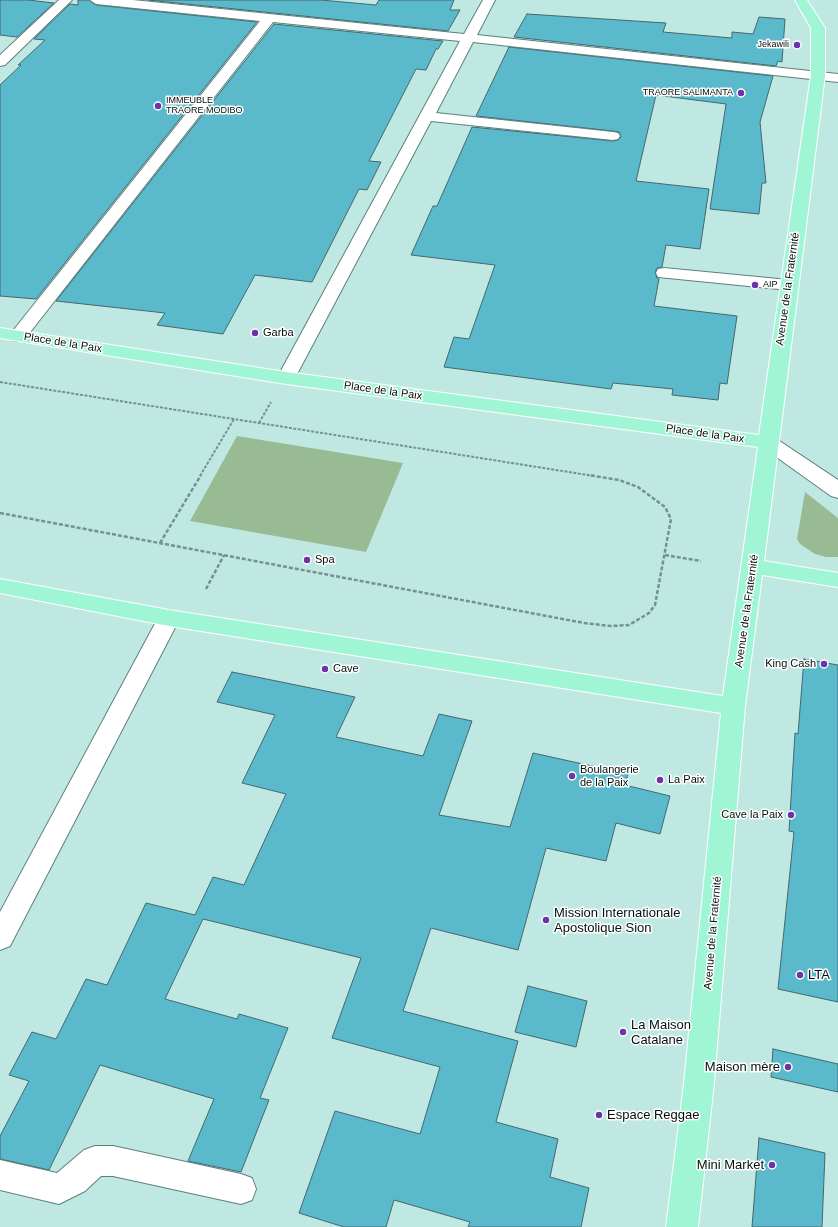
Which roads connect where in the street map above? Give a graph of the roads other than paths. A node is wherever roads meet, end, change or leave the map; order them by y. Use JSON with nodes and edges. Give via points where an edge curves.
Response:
{"nodes":[{"id":1,"x":66,"y":0,"type":"edge"},
{"id":2,"x":96,"y":0,"type":"edge"},
{"id":3,"x":489,"y":0,"type":"edge"},
{"id":4,"x":801,"y":0,"type":"edge"},
{"id":5,"x":270,"y":17,"type":"junction"},
{"id":6,"x":469,"y":38,"type":"junction"},
{"id":7,"x":0,"y":62,"type":"edge"},
{"id":8,"x":818,"y":76,"type":"junction"},
{"id":9,"x":838,"y":78,"type":"edge"},
{"id":10,"x":428,"y":116,"type":"junction"},
{"id":11,"x":613,"y":136,"type":"dead end"},
{"id":12,"x":664,"y":273,"type":"dead end"},
{"id":13,"x":789,"y":285,"type":"junction"},
{"id":14,"x":0,"y":333,"type":"edge"},
{"id":15,"x":18,"y":336,"type":"junction"},
{"id":16,"x":286,"y":378,"type":"junction"},
{"id":17,"x":768,"y":442,"type":"junction"},
{"id":18,"x":838,"y":491,"type":"edge"},
{"id":19,"x":754,"y":566,"type":"junction"},
{"id":20,"x":838,"y":580,"type":"edge"},
{"id":21,"x":0,"y":586,"type":"edge"},
{"id":22,"x":169,"y":618,"type":"junction"},
{"id":23,"x":733,"y":706,"type":"junction"},
{"id":24,"x":0,"y":938,"type":"edge"},
{"id":25,"x":0,"y":1175,"type":"edge"},
{"id":26,"x":241,"y":1189,"type":"dead end"},
{"id":27,"x":682,"y":1227,"type":"edge"}],
"edges":[{"from":1,"to":7,"type":"street"},
{"from":2,"to":5,"type":"street"},
{"from":3,"to":6,"type":"street"},
{"from":4,"to":8,"type":"main road","name":"Avenue de la Fraternité","via":[[818,28]]},
{"from":5,"to":6,"type":"street"},
{"from":5,"to":15,"type":"street"},
{"from":6,"to":8,"type":"street"},
{"from":6,"to":10,"type":"street"},
{"from":8,"to":9,"type":"street"},
{"from":8,"to":13,"type":"main road","name":"Avenue de la Fraternité"},
{"from":10,"to":11,"type":"street"},
{"from":10,"to":16,"type":"street"},
{"from":12,"to":13,"type":"street"},
{"from":13,"to":17,"type":"main road","name":"Avenue de la Fraternité"},
{"from":14,"to":15,"type":"main road","name":"Place de la Paix"},
{"from":15,"to":16,"type":"main road","name":"Place de la Paix"},
{"from":16,"to":17,"type":"main road","name":"Place de la Paix"},
{"from":17,"to":18,"type":"street"},
{"from":17,"to":19,"type":"main road","name":"Avenue de la Fraternité"},
{"from":19,"to":20,"type":"main road"},
{"from":19,"to":23,"type":"main road","name":"Avenue de la Fraternité"},
{"from":21,"to":22,"type":"main road"},
{"from":22,"to":23,"type":"main road"},
{"from":22,"to":24,"type":"street"},
{"from":23,"to":27,"type":"main road","name":"Avenue de la Fraternité","via":[[699,1083]]},
{"from":25,"to":26,"type":"street","via":[[59,1189],[96,1161],[113,1161]]}]}
